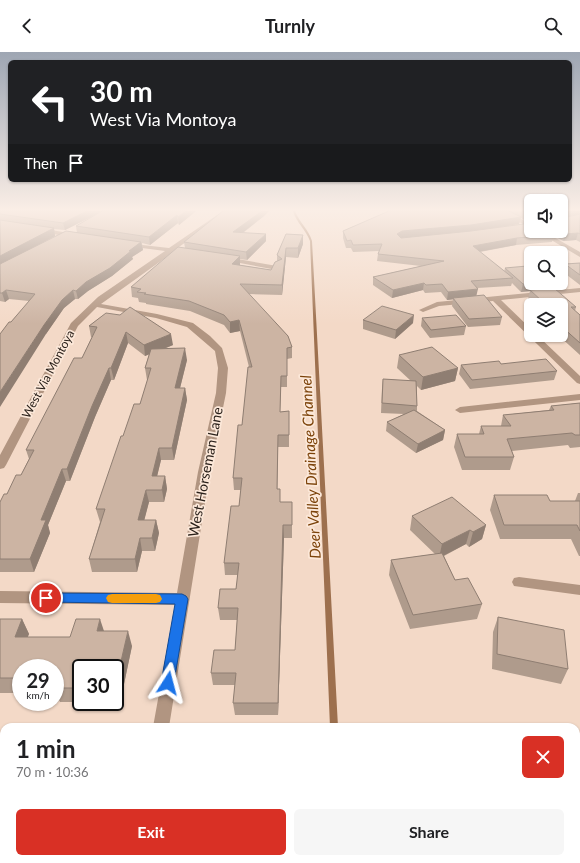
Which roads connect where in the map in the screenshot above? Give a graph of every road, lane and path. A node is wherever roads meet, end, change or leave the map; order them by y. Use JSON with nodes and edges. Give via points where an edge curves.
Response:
{"nodes":[{"id":1,"x":161,"y":249,"type":"edge"},
{"id":2,"x":178,"y":249,"type":"edge"},
{"id":3,"x":569,"y":249,"type":"edge"},
{"id":4,"x":175,"y":251,"type":"junction"},
{"id":5,"x":580,"y":255,"type":"edge"},
{"id":6,"x":218,"y":258,"type":"edge"},
{"id":7,"x":277,"y":268,"type":"edge"},
{"id":8,"x":580,"y":290,"type":"edge"},
{"id":9,"x":495,"y":299,"type":"junction"},
{"id":10,"x":96,"y":305,"type":"junction"},
{"id":11,"x":423,"y":310,"type":"dead end"},
{"id":12,"x":524,"y":326,"type":"edge"},
{"id":13,"x":540,"y":342,"type":"edge"},
{"id":14,"x":580,"y":381,"type":"edge"},
{"id":15,"x":580,"y":396,"type":"edge"},
{"id":16,"x":460,"y":410,"type":"dead end"},
{"id":17,"x":0,"y":465,"type":"edge"},
{"id":18,"x":519,"y":582,"type":"dead end"},
{"id":19,"x":580,"y":590,"type":"edge"},
{"id":20,"x":0,"y":597,"type":"edge"},
{"id":21,"x":182,"y":599,"type":"junction"},
{"id":22,"x":162,"y":723,"type":"edge"}],
"edges":[{"from":1,"to":4,"type":"street"},
{"from":2,"to":4,"type":"street","name":"West Via Montoya"},
{"from":3,"to":5,"type":"street"},
{"from":4,"to":10,"type":"street","name":"West Via Montoya","via":[[101,299]]},
{"from":6,"to":7,"type":"street"},
{"from":8,"to":9,"type":"street"},
{"from":9,"to":11,"type":"street","via":[[437,304]]},
{"from":9,"to":12,"type":"street"},
{"from":10,"to":17,"type":"street","name":"West Via Montoya","via":[[74,325]]},
{"from":10,"to":21,"type":"street","name":"West Horseman Lane","via":[[190,325],[219,350],[223,368],[221,393],[204,472]]},
{"from":13,"to":14,"type":"street"},
{"from":15,"to":16,"type":"street"},
{"from":18,"to":19,"type":"street"},
{"from":20,"to":21,"type":"street"},
{"from":21,"to":22,"type":"street","name":"West Horseman Lane"}]}
